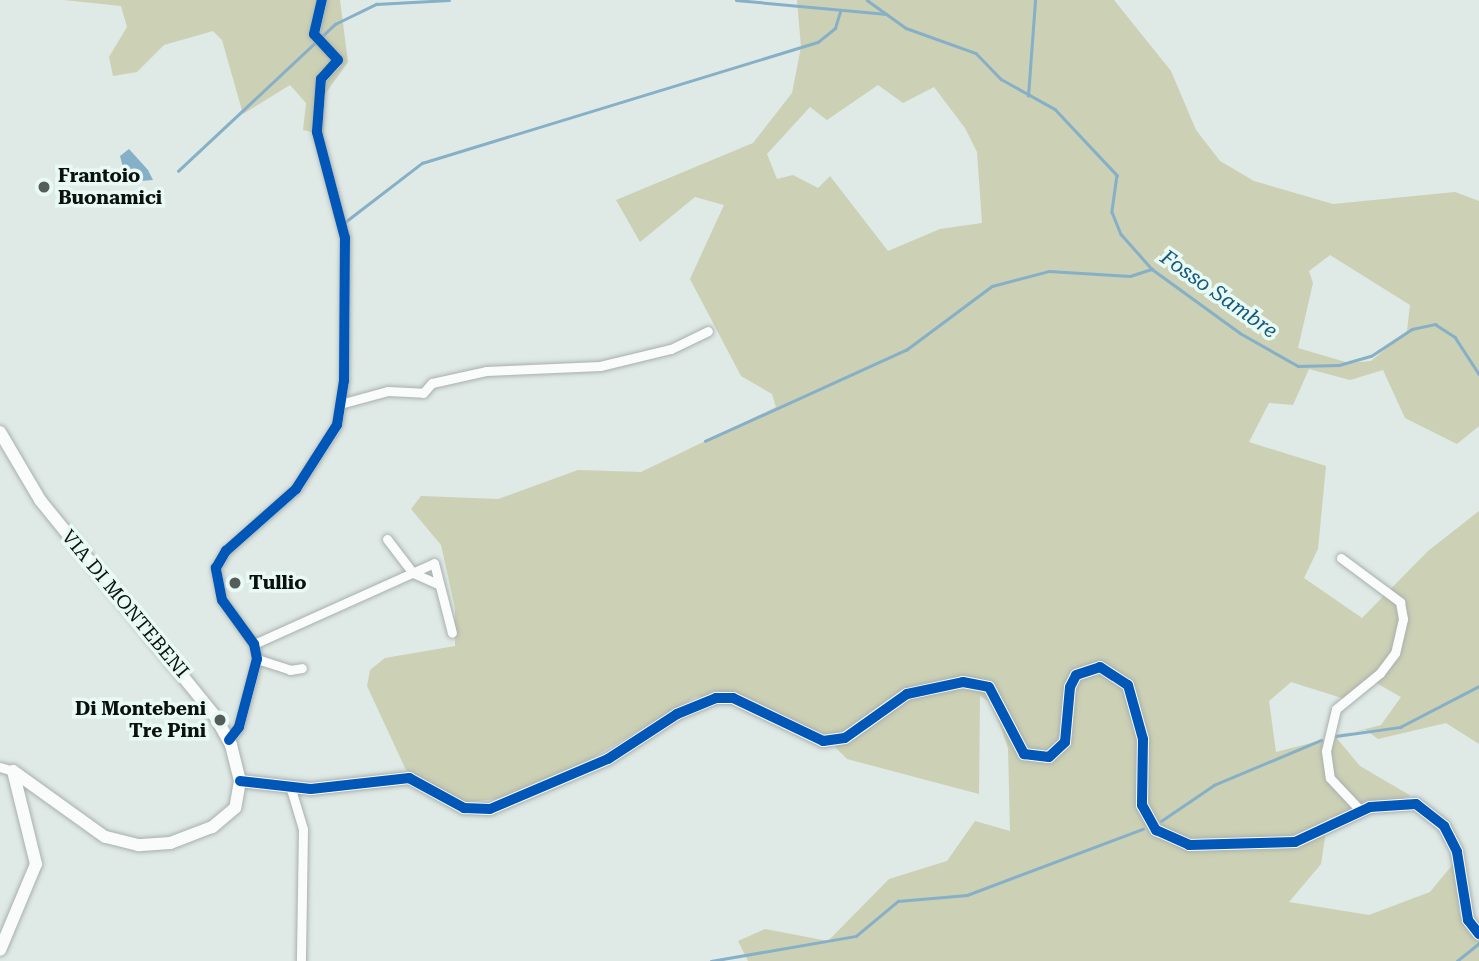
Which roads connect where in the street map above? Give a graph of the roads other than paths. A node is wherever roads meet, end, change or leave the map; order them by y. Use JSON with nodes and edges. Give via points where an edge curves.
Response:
{"nodes":[{"id":1,"x":323,"y":0,"type":"edge"},
{"id":2,"x":708,"y":331,"type":"dead end"},
{"id":3,"x":340,"y":404,"type":"junction"},
{"id":4,"x":0,"y":432,"type":"edge"},
{"id":5,"x":387,"y":539,"type":"dead end"},
{"id":6,"x":1341,"y":558,"type":"dead end"},
{"id":7,"x":413,"y":573,"type":"junction"},
{"id":8,"x":438,"y":584,"type":"junction"},
{"id":9,"x":452,"y":634,"type":"dead end"},
{"id":10,"x":254,"y":644,"type":"junction"},
{"id":11,"x":257,"y":659,"type":"junction"},
{"id":12,"x":302,"y":668,"type":"dead end"},
{"id":13,"x":229,"y":740,"type":"junction"},
{"id":14,"x":0,"y":766,"type":"edge"},
{"id":15,"x":13,"y":771,"type":"junction"},
{"id":16,"x":240,"y":781,"type":"junction"},
{"id":17,"x":291,"y":789,"type":"junction"},
{"id":18,"x":1360,"y":810,"type":"junction"},
{"id":19,"x":1479,"y":934,"type":"edge"},
{"id":20,"x":0,"y":950,"type":"edge"},
{"id":21,"x":301,"y":961,"type":"edge"}],
"edges":[{"from":1,"to":3,"type":"street","via":[[314,34],[320,46],[338,60],[321,79],[317,132],[345,238]]},
{"from":2,"to":3,"type":"street","via":[[671,349],[600,366],[486,370],[432,383],[423,393],[388,391]]},
{"from":3,"to":10,"type":"street","via":[[337,425],[296,489],[226,551],[216,568],[222,600]]},
{"from":4,"to":13,"type":"street","name":"VIA DI MONTEBENI","via":[[40,500]]},
{"from":5,"to":7,"type":"street"},
{"from":6,"to":18,"type":"street","via":[[1400,602],[1403,619],[1388,663],[1336,709],[1326,751],[1330,778]]},
{"from":7,"to":8,"type":"street"},
{"from":7,"to":8,"type":"street","via":[[434,563],[441,570]]},
{"from":7,"to":10,"type":"street"},
{"from":8,"to":9,"type":"street"},
{"from":10,"to":11,"type":"street"},
{"from":11,"to":12,"type":"street","via":[[290,670]]},
{"from":11,"to":13,"type":"street","via":[[239,727]]},
{"from":13,"to":16,"type":"street","name":"VIA DI MONTEBENI"},
{"from":14,"to":15,"type":"street"},
{"from":15,"to":16,"type":"street","via":[[105,836],[138,845],[170,843],[212,827],[235,808]]},
{"from":15,"to":20,"type":"street","via":[[36,864]]},
{"from":16,"to":17,"type":"street"},
{"from":17,"to":18,"type":"street","via":[[409,778],[464,808],[490,808],[608,759],[677,714],[716,698],[733,698],[823,741],[845,738],[907,694],[963,682],[989,687],[1024,754],[1049,757],[1065,742],[1073,681],[1100,667],[1128,685],[1143,739],[1142,805],[1167,838],[1189,845],[1295,842]]},
{"from":17,"to":21,"type":"street","via":[[303,829]]},
{"from":18,"to":19,"type":"street","via":[[1398,801],[1416,804],[1444,826],[1462,871],[1468,920]]}]}
